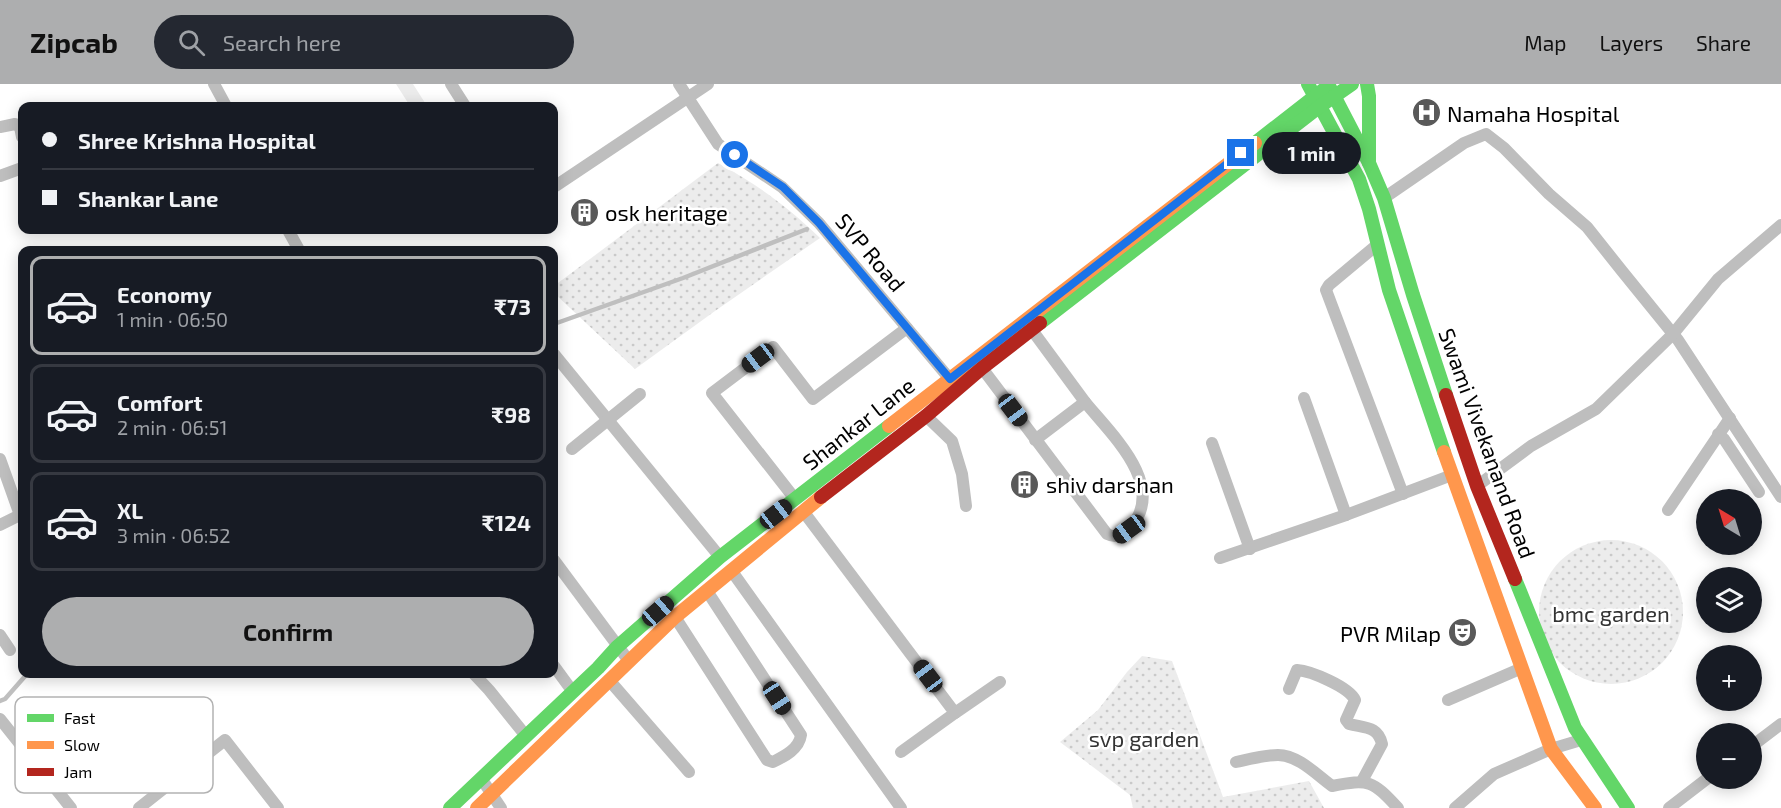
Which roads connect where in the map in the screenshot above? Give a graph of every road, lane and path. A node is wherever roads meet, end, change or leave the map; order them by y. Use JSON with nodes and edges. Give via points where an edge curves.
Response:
{"nodes":[{"id":1,"x":214,"y":84,"type":"edge"},
{"id":2,"x":451,"y":84,"type":"edge"},
{"id":3,"x":679,"y":84,"type":"edge"},
{"id":4,"x":708,"y":84,"type":"edge"},
{"id":5,"x":1352,"y":84,"type":"edge"},
{"id":6,"x":1367,"y":84,"type":"edge"},
{"id":7,"x":1330,"y":87,"type":"edge"},
{"id":8,"x":1314,"y":96,"type":"edge"},
{"id":9,"x":687,"y":98,"type":"junction"},
{"id":10,"x":224,"y":102,"type":"edge"},
{"id":11,"x":462,"y":102,"type":"edge"},
{"id":12,"x":18,"y":126,"type":"edge"},
{"id":13,"x":0,"y":128,"type":"edge"},
{"id":14,"x":1370,"y":163,"type":"junction"},
{"id":15,"x":18,"y":169,"type":"edge"},
{"id":16,"x":0,"y":176,"type":"edge"},
{"id":17,"x":558,"y":184,"type":"edge"},
{"id":18,"x":1384,"y":198,"type":"junction"},
{"id":19,"x":1781,"y":225,"type":"edge"},
{"id":20,"x":1378,"y":244,"type":"junction"},
{"id":21,"x":907,"y":328,"type":"junction"},
{"id":22,"x":1032,"y":330,"type":"junction"},
{"id":23,"x":1673,"y":334,"type":"junction"},
{"id":24,"x":558,"y":359,"type":"edge"},
{"id":25,"x":982,"y":368,"type":"junction"},
{"id":26,"x":954,"y":384,"type":"junction"},
{"id":27,"x":640,"y":394,"type":"dead end"},
{"id":28,"x":1304,"y":398,"type":"dead end"},
{"id":29,"x":1085,"y":402,"type":"junction"},
{"id":30,"x":926,"y":416,"type":"junction"},
{"id":31,"x":1730,"y":418,"type":"junction"},
{"id":32,"x":607,"y":421,"type":"junction"},
{"id":33,"x":1737,"y":429,"type":"junction"},
{"id":34,"x":1721,"y":436,"type":"junction"},
{"id":35,"x":1035,"y":440,"type":"junction"},
{"id":36,"x":1212,"y":443,"type":"dead end"},
{"id":37,"x":572,"y":449,"type":"dead end"},
{"id":38,"x":0,"y":459,"type":"edge"},
{"id":39,"x":1452,"y":475,"type":"junction"},
{"id":40,"x":1771,"y":483,"type":"junction"},
{"id":41,"x":1478,"y":486,"type":"junction"},
{"id":42,"x":1402,"y":494,"type":"junction"},
{"id":43,"x":1781,"y":496,"type":"edge"},
{"id":44,"x":795,"y":499,"type":"junction"},
{"id":45,"x":966,"y":506,"type":"dead end"},
{"id":46,"x":18,"y":507,"type":"edge"},
{"id":47,"x":1668,"y":510,"type":"dead end"},
{"id":48,"x":803,"y":511,"type":"junction"},
{"id":49,"x":1346,"y":515,"type":"junction"},
{"id":50,"x":18,"y":516,"type":"edge"},
{"id":51,"x":0,"y":525,"type":"edge"},
{"id":52,"x":1250,"y":549,"type":"junction"},
{"id":53,"x":720,"y":557,"type":"junction"},
{"id":54,"x":1220,"y":558,"type":"dead end"},
{"id":55,"x":558,"y":566,"type":"edge"},
{"id":56,"x":731,"y":570,"type":"junction"},
{"id":57,"x":707,"y":591,"type":"junction"},
{"id":58,"x":675,"y":617,"type":"junction"},
{"id":59,"x":0,"y":635,"type":"edge"},
{"id":60,"x":617,"y":647,"type":"junction"},
{"id":61,"x":10,"y":650,"type":"dead end"},
{"id":62,"x":629,"y":661,"type":"junction"},
{"id":63,"x":1522,"y":668,"type":"junction"},
{"id":64,"x":558,"y":671,"type":"edge"},
{"id":65,"x":478,"y":678,"type":"edge"},
{"id":66,"x":609,"y":680,"type":"junction"},
{"id":67,"x":1000,"y":682,"type":"dead end"},
{"id":68,"x":1290,"y":689,"type":"dead end"},
{"id":69,"x":573,"y":692,"type":"junction"},
{"id":70,"x":1448,"y":700,"type":"dead end"},
{"id":71,"x":955,"y":713,"type":"junction"},
{"id":72,"x":2,"y":722,"type":"edge"},
{"id":73,"x":1781,"y":724,"type":"edge"},
{"id":74,"x":526,"y":736,"type":"junction"},
{"id":75,"x":15,"y":738,"type":"edge"},
{"id":76,"x":1762,"y":738,"type":"edge"},
{"id":77,"x":1581,"y":740,"type":"junction"},
{"id":78,"x":1551,"y":749,"type":"junction"},
{"id":79,"x":213,"y":750,"type":"edge"},
{"id":80,"x":901,"y":752,"type":"dead end"},
{"id":81,"x":1236,"y":762,"type":"dead end"},
{"id":82,"x":689,"y":772,"type":"dead end"},
{"id":83,"x":482,"y":778,"type":"junction"},
{"id":84,"x":1362,"y":781,"type":"junction"},
{"id":85,"x":1696,"y":787,"type":"edge"},
{"id":86,"x":59,"y":793,"type":"edge"},
{"id":87,"x":159,"y":793,"type":"edge"},
{"id":88,"x":492,"y":794,"type":"junction"},
{"id":89,"x":71,"y":808,"type":"edge"},
{"id":90,"x":140,"y":808,"type":"edge"},
{"id":91,"x":278,"y":808,"type":"edge"},
{"id":92,"x":450,"y":808,"type":"edge"},
{"id":93,"x":477,"y":808,"type":"edge"},
{"id":94,"x":501,"y":808,"type":"edge"},
{"id":95,"x":901,"y":808,"type":"edge"},
{"id":96,"x":1398,"y":808,"type":"edge"},
{"id":97,"x":1455,"y":808,"type":"edge"},
{"id":98,"x":1595,"y":808,"type":"edge"},
{"id":99,"x":1628,"y":808,"type":"edge"},
{"id":100,"x":1669,"y":808,"type":"edge"}],
"edges":[{"from":1,"to":10,"type":"street"},
{"from":2,"to":11,"type":"street"},
{"from":3,"to":9,"type":"street","name":"SVP Road"},
{"from":4,"to":9,"type":"street"},
{"from":5,"to":7,"type":"street"},
{"from":6,"to":14,"type":"street"},
{"from":7,"to":8,"type":"street"},
{"from":7,"to":14,"type":"street","name":"Swami Vivekanand Road"},
{"from":8,"to":20,"type":"street","name":"Swami Vivekanand Road","via":[[1359,179]]},
{"from":8,"to":22,"type":"street","name":"Shankar Lane"},
{"from":8,"to":26,"type":"street","name":"Shankar Lane"},
{"from":9,"to":17,"type":"street"},
{"from":9,"to":21,"type":"street","name":"SVP Road","via":[[718,144],[783,187],[819,223]]},
{"from":12,"to":13,"type":"street"},
{"from":14,"to":18,"type":"street","name":"Swami Vivekanand Road"},
{"from":15,"to":16,"type":"street"},
{"from":18,"to":23,"type":"street","via":[[1464,143],[1486,134],[1587,227]]},
{"from":18,"to":41,"type":"street","name":"Swami Vivekanand Road"},
{"from":19,"to":23,"type":"street","via":[[1718,279]]},
{"from":20,"to":39,"type":"street","name":"Swami Vivekanand Road","via":[[1389,290]]},
{"from":20,"to":42,"type":"street","via":[[1326,290]]},
{"from":21,"to":26,"type":"street","name":"SVP Road"},
{"from":21,"to":44,"type":"street","via":[[813,399],[773,347],[712,393]]},
{"from":22,"to":25,"type":"street","name":"Shankar Lane"},
{"from":22,"to":29,"type":"street"},
{"from":23,"to":31,"type":"street"},
{"from":23,"to":41,"type":"street","via":[[1596,409],[1531,446]]},
{"from":24,"to":32,"type":"street"},
{"from":25,"to":26,"type":"street","name":"Shankar Lane"},
{"from":25,"to":35,"type":"street"},
{"from":26,"to":30,"type":"street","name":"Shankar Lane"},
{"from":26,"to":44,"type":"street","name":"Shankar Lane"},
{"from":27,"to":32,"type":"street"},
{"from":28,"to":49,"type":"street"},
{"from":29,"to":35,"type":"street"},
{"from":29,"to":35,"type":"street","via":[[1123,449],[1142,481],[1144,496],[1129,529],[1119,536],[1107,534]]},
{"from":30,"to":45,"type":"street","via":[[952,441]]},
{"from":30,"to":48,"type":"street","name":"Shankar Lane"},
{"from":31,"to":33,"type":"street"},
{"from":31,"to":34,"type":"street"},
{"from":32,"to":37,"type":"street"},
{"from":32,"to":53,"type":"street"},
{"from":33,"to":34,"type":"street"},
{"from":33,"to":40,"type":"street"},
{"from":34,"to":40,"type":"street","via":[[1757,493]]},
{"from":34,"to":47,"type":"street"},
{"from":36,"to":52,"type":"street"},
{"from":38,"to":46,"type":"street"},
{"from":39,"to":42,"type":"street"},
{"from":39,"to":63,"type":"street","name":"Swami Vivekanand Road"},
{"from":40,"to":43,"type":"street"},
{"from":41,"to":77,"type":"street","name":"Swami Vivekanand Road"},
{"from":42,"to":49,"type":"street"},
{"from":44,"to":53,"type":"street","name":"Shankar Lane"},
{"from":48,"to":56,"type":"street","name":"Shankar Lane"},
{"from":48,"to":71,"type":"street"},
{"from":49,"to":52,"type":"street"},
{"from":50,"to":51,"type":"street"},
{"from":52,"to":54,"type":"street"},
{"from":53,"to":60,"type":"street","name":"Shankar Lane"},
{"from":55,"to":60,"type":"street"},
{"from":56,"to":57,"type":"street","name":"Shankar Lane"},
{"from":56,"to":95,"type":"street"},
{"from":57,"to":58,"type":"street","name":"Shankar Lane"},
{"from":57,"to":58,"type":"street","via":[[801,735],[800,743],[784,756],[773,762],[767,760]]},
{"from":58,"to":62,"type":"street","name":"Shankar Lane"},
{"from":59,"to":61,"type":"street"},
{"from":60,"to":62,"type":"street"},
{"from":60,"to":69,"type":"street","name":"Shankar Lane"},
{"from":62,"to":66,"type":"street","name":"Shankar Lane"},
{"from":63,"to":70,"type":"street"},
{"from":63,"to":78,"type":"street","name":"Swami Vivekanand Road"},
{"from":64,"to":69,"type":"street"},
{"from":65,"to":74,"type":"street"},
{"from":66,"to":82,"type":"street"},
{"from":66,"to":88,"type":"street","name":"Shankar Lane"},
{"from":67,"to":71,"type":"street"},
{"from":68,"to":84,"type":"street","via":[[1297,670],[1303,670],[1352,693],[1355,700],[1346,720],[1376,731],[1382,744]]},
{"from":69,"to":74,"type":"street","name":"Shankar Lane"},
{"from":71,"to":80,"type":"street"},
{"from":72,"to":75,"type":"street"},
{"from":73,"to":76,"type":"street"},
{"from":74,"to":83,"type":"street","name":"Shankar Lane"},
{"from":77,"to":78,"type":"street"},
{"from":77,"to":99,"type":"street","name":"Swami Vivekanand Road"},
{"from":78,"to":97,"type":"street","via":[[1494,774]]},
{"from":78,"to":98,"type":"street","name":"Swami Vivekanand Road"},
{"from":79,"to":91,"type":"street","via":[[225,741]]},
{"from":81,"to":84,"type":"street","via":[[1280,755],[1298,761],[1332,786]]},
{"from":83,"to":88,"type":"street"},
{"from":83,"to":92,"type":"street","name":"Shankar Lane"},
{"from":84,"to":96,"type":"street","via":[[1381,789]]},
{"from":85,"to":100,"type":"street"},
{"from":86,"to":89,"type":"street"},
{"from":87,"to":90,"type":"street"},
{"from":88,"to":93,"type":"street","name":"Shankar Lane"},
{"from":88,"to":94,"type":"street"}]}
